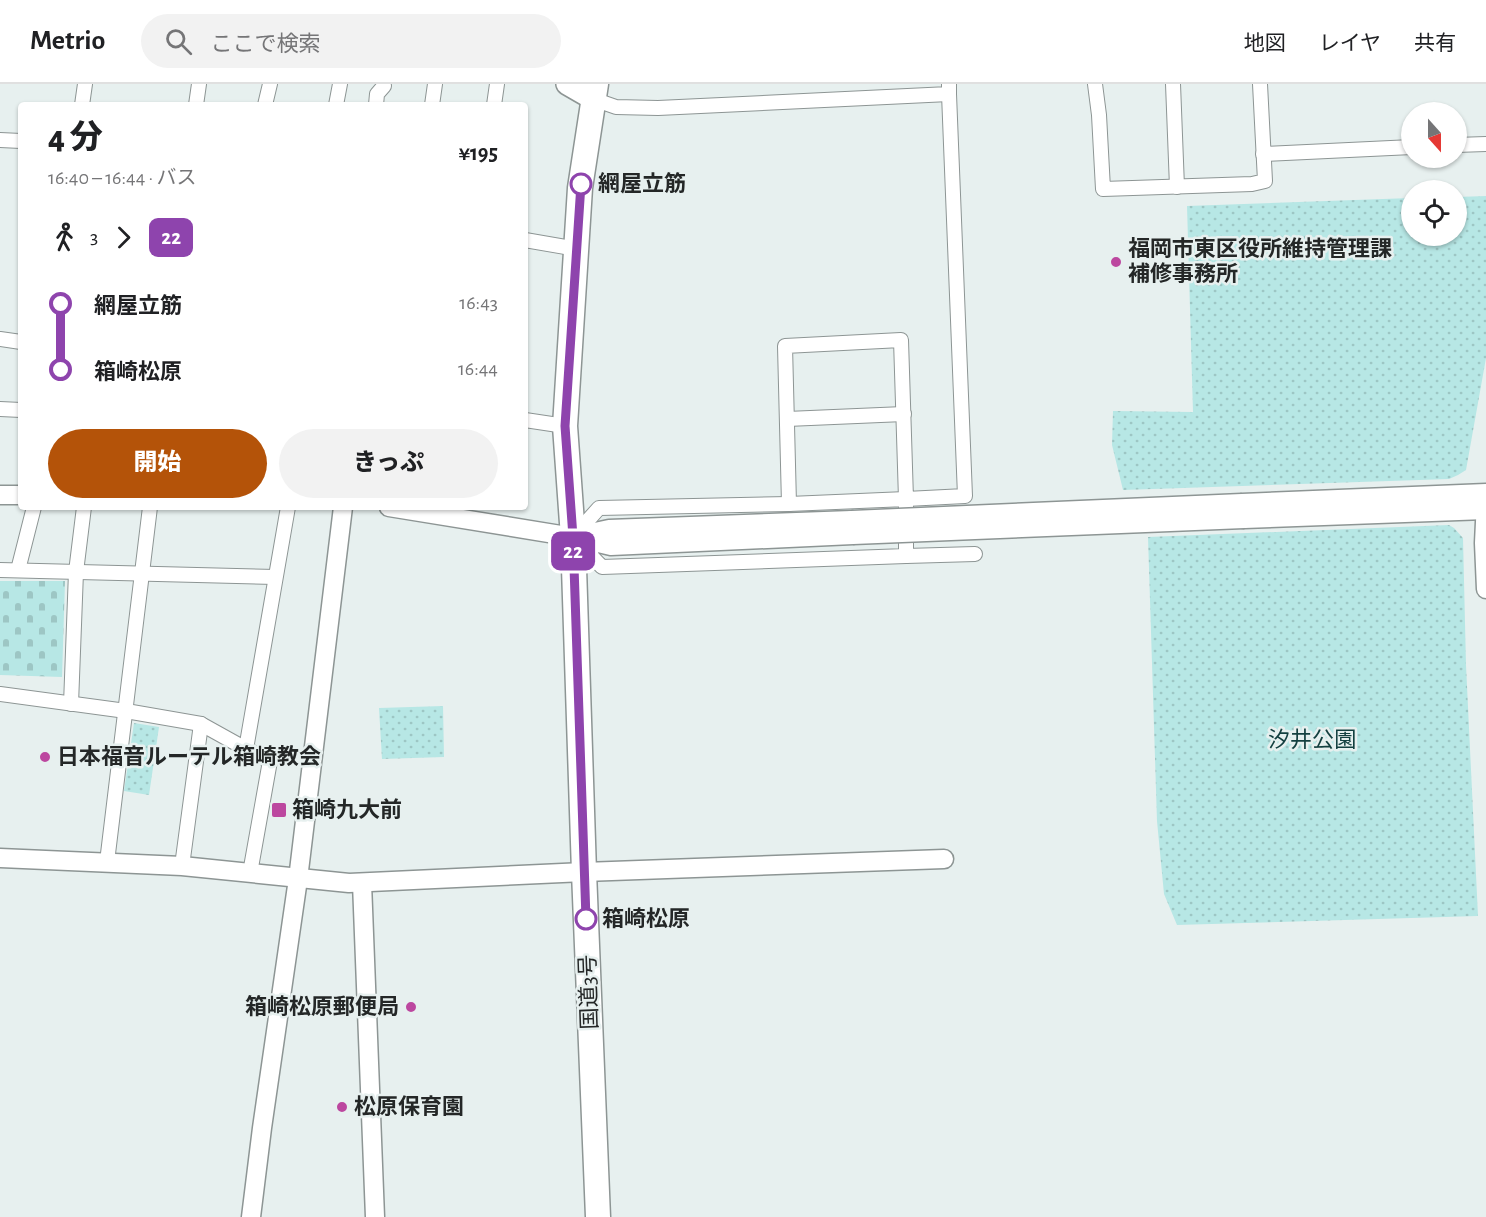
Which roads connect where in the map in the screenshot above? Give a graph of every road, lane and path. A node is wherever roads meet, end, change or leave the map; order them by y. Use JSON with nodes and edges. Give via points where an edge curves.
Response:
{"nodes":[{"id":1,"x":85,"y":84,"type":"edge"},
{"id":2,"x":199,"y":84,"type":"edge"},
{"id":3,"x":270,"y":84,"type":"edge"},
{"id":4,"x":340,"y":84,"type":"edge"},
{"id":5,"x":435,"y":84,"type":"edge"},
{"id":6,"x":497,"y":84,"type":"edge"},
{"id":7,"x":567,"y":84,"type":"edge"},
{"id":8,"x":1095,"y":84,"type":"edge"},
{"id":9,"x":1173,"y":84,"type":"edge"},
{"id":10,"x":1260,"y":84,"type":"edge"},
{"id":11,"x":385,"y":85,"type":"edge"},
{"id":12,"x":949,"y":89,"type":"edge"},
{"id":13,"x":594,"y":92,"type":"edge"},
{"id":14,"x":82,"y":102,"type":"edge"},
{"id":15,"x":196,"y":102,"type":"edge"},
{"id":16,"x":266,"y":102,"type":"edge"},
{"id":17,"x":337,"y":102,"type":"edge"},
{"id":18,"x":376,"y":102,"type":"edge"},
{"id":19,"x":382,"y":102,"type":"edge"},
{"id":20,"x":432,"y":102,"type":"edge"},
{"id":21,"x":494,"y":102,"type":"edge"},
{"id":22,"x":0,"y":140,"type":"edge"},
{"id":23,"x":18,"y":141,"type":"edge"},
{"id":24,"x":1486,"y":144,"type":"edge"},
{"id":25,"x":1467,"y":145,"type":"edge"},
{"id":26,"x":1401,"y":148,"type":"edge"},
{"id":27,"x":1263,"y":154,"type":"junction"},
{"id":28,"x":1177,"y":187,"type":"junction"},
{"id":29,"x":528,"y":241,"type":"edge"},
{"id":30,"x":577,"y":249,"type":"junction"},
{"id":31,"x":0,"y":339,"type":"edge"},
{"id":32,"x":18,"y":342,"type":"edge"},
{"id":33,"x":0,"y":409,"type":"edge"},
{"id":34,"x":18,"y":410,"type":"edge"},
{"id":35,"x":904,"y":414,"type":"junction"},
{"id":36,"x":787,"y":419,"type":"junction"},
{"id":37,"x":528,"y":420,"type":"edge"},
{"id":38,"x":565,"y":426,"type":"junction"},
{"id":39,"x":0,"y":495,"type":"edge"},
{"id":40,"x":18,"y":495,"type":"edge"},
{"id":41,"x":906,"y":499,"type":"junction"},
{"id":42,"x":1486,"y":503,"type":"edge"},
{"id":43,"x":789,"y":504,"type":"junction"},
{"id":44,"x":33,"y":510,"type":"edge"},
{"id":45,"x":84,"y":510,"type":"edge"},
{"id":46,"x":150,"y":510,"type":"edge"},
{"id":47,"x":287,"y":510,"type":"edge"},
{"id":48,"x":343,"y":510,"type":"edge"},
{"id":49,"x":407,"y":510,"type":"edge"},
{"id":50,"x":573,"y":537,"type":"junction"},
{"id":51,"x":975,"y":554,"type":"dead end"},
{"id":52,"x":906,"y":556,"type":"junction"},
{"id":53,"x":0,"y":570,"type":"edge"},
{"id":54,"x":18,"y":570,"type":"junction"},
{"id":55,"x":76,"y":572,"type":"junction"},
{"id":56,"x":142,"y":575,"type":"junction"},
{"id":57,"x":275,"y":578,"type":"junction"},
{"id":58,"x":1486,"y":589,"type":"edge"},
{"id":59,"x":0,"y":694,"type":"edge"},
{"id":60,"x":71,"y":704,"type":"junction"},
{"id":61,"x":126,"y":711,"type":"junction"},
{"id":62,"x":201,"y":724,"type":"junction"},
{"id":63,"x":246,"y":749,"type":"junction"},
{"id":64,"x":0,"y":858,"type":"edge"},
{"id":65,"x":944,"y":859,"type":"dead end"},
{"id":66,"x":107,"y":862,"type":"junction"},
{"id":67,"x":182,"y":866,"type":"junction"},
{"id":68,"x":584,"y":872,"type":"junction"},
{"id":69,"x":250,"y":873,"type":"junction"},
{"id":70,"x":298,"y":879,"type":"junction"},
{"id":71,"x":362,"y":883,"type":"junction"},
{"id":72,"x":251,"y":1217,"type":"edge"},
{"id":73,"x":375,"y":1217,"type":"edge"},
{"id":74,"x":598,"y":1217,"type":"edge"}],
"edges":[{"from":1,"to":14,"type":"street"},
{"from":2,"to":15,"type":"street"},
{"from":3,"to":16,"type":"street"},
{"from":4,"to":17,"type":"street"},
{"from":5,"to":20,"type":"street"},
{"from":6,"to":21,"type":"street"},
{"from":7,"to":13,"type":"main road"},
{"from":8,"to":28,"type":"street","via":[[1103,189]]},
{"from":9,"to":28,"type":"street"},
{"from":10,"to":27,"type":"street"},
{"from":11,"to":18,"type":"street","via":[[377,94]]},
{"from":11,"to":19,"type":"street"},
{"from":12,"to":13,"type":"street","via":[[658,108],[616,107]]},
{"from":12,"to":41,"type":"street","via":[[965,496]]},
{"from":13,"to":30,"type":"highway","name":"国道3号","via":[[580,188]]},
{"from":22,"to":23,"type":"street"},
{"from":24,"to":25,"type":"street"},
{"from":26,"to":27,"type":"street"},
{"from":27,"to":28,"type":"street","via":[[1265,181]]},
{"from":29,"to":30,"type":"street"},
{"from":30,"to":38,"type":"highway","name":"国道3号"},
{"from":31,"to":32,"type":"street"},
{"from":33,"to":34,"type":"street"},
{"from":35,"to":36,"type":"street"},
{"from":35,"to":36,"type":"street","via":[[901,340],[785,346]]},
{"from":35,"to":41,"type":"street"},
{"from":36,"to":43,"type":"street"},
{"from":37,"to":38,"type":"street"},
{"from":38,"to":50,"type":"highway","name":"国道3号"},
{"from":39,"to":40,"type":"street"},
{"from":41,"to":43,"type":"street"},
{"from":41,"to":52,"type":"street"},
{"from":42,"to":50,"type":"street","bridge":true,"via":[[852,527],[610,546]]},
{"from":42,"to":58,"type":"street"},
{"from":43,"to":50,"type":"street","via":[[599,508]]},
{"from":44,"to":54,"type":"street"},
{"from":45,"to":55,"type":"street"},
{"from":46,"to":56,"type":"street"},
{"from":47,"to":57,"type":"street"},
{"from":48,"to":70,"type":"street"},
{"from":49,"to":50,"type":"street"},
{"from":50,"to":52,"type":"street","via":[[602,567]]},
{"from":50,"to":68,"type":"highway","name":"国道3号"},
{"from":51,"to":52,"type":"street"},
{"from":53,"to":54,"type":"street"},
{"from":54,"to":55,"type":"street"},
{"from":55,"to":56,"type":"street"},
{"from":55,"to":60,"type":"street"},
{"from":56,"to":57,"type":"street"},
{"from":56,"to":61,"type":"street"},
{"from":57,"to":63,"type":"street"},
{"from":59,"to":60,"type":"street"},
{"from":60,"to":61,"type":"street"},
{"from":61,"to":62,"type":"street"},
{"from":61,"to":66,"type":"street"},
{"from":62,"to":63,"type":"street"},
{"from":62,"to":67,"type":"street"},
{"from":63,"to":69,"type":"street","via":[[270,761]]},
{"from":64,"to":66,"type":"street"},
{"from":65,"to":68,"type":"street"},
{"from":66,"to":67,"type":"street"},
{"from":67,"to":69,"type":"street"},
{"from":68,"to":71,"type":"street"},
{"from":68,"to":74,"type":"highway","name":"国道3号"},
{"from":69,"to":70,"type":"street"},
{"from":70,"to":71,"type":"street"},
{"from":70,"to":72,"type":"street"},
{"from":71,"to":73,"type":"street"}]}
